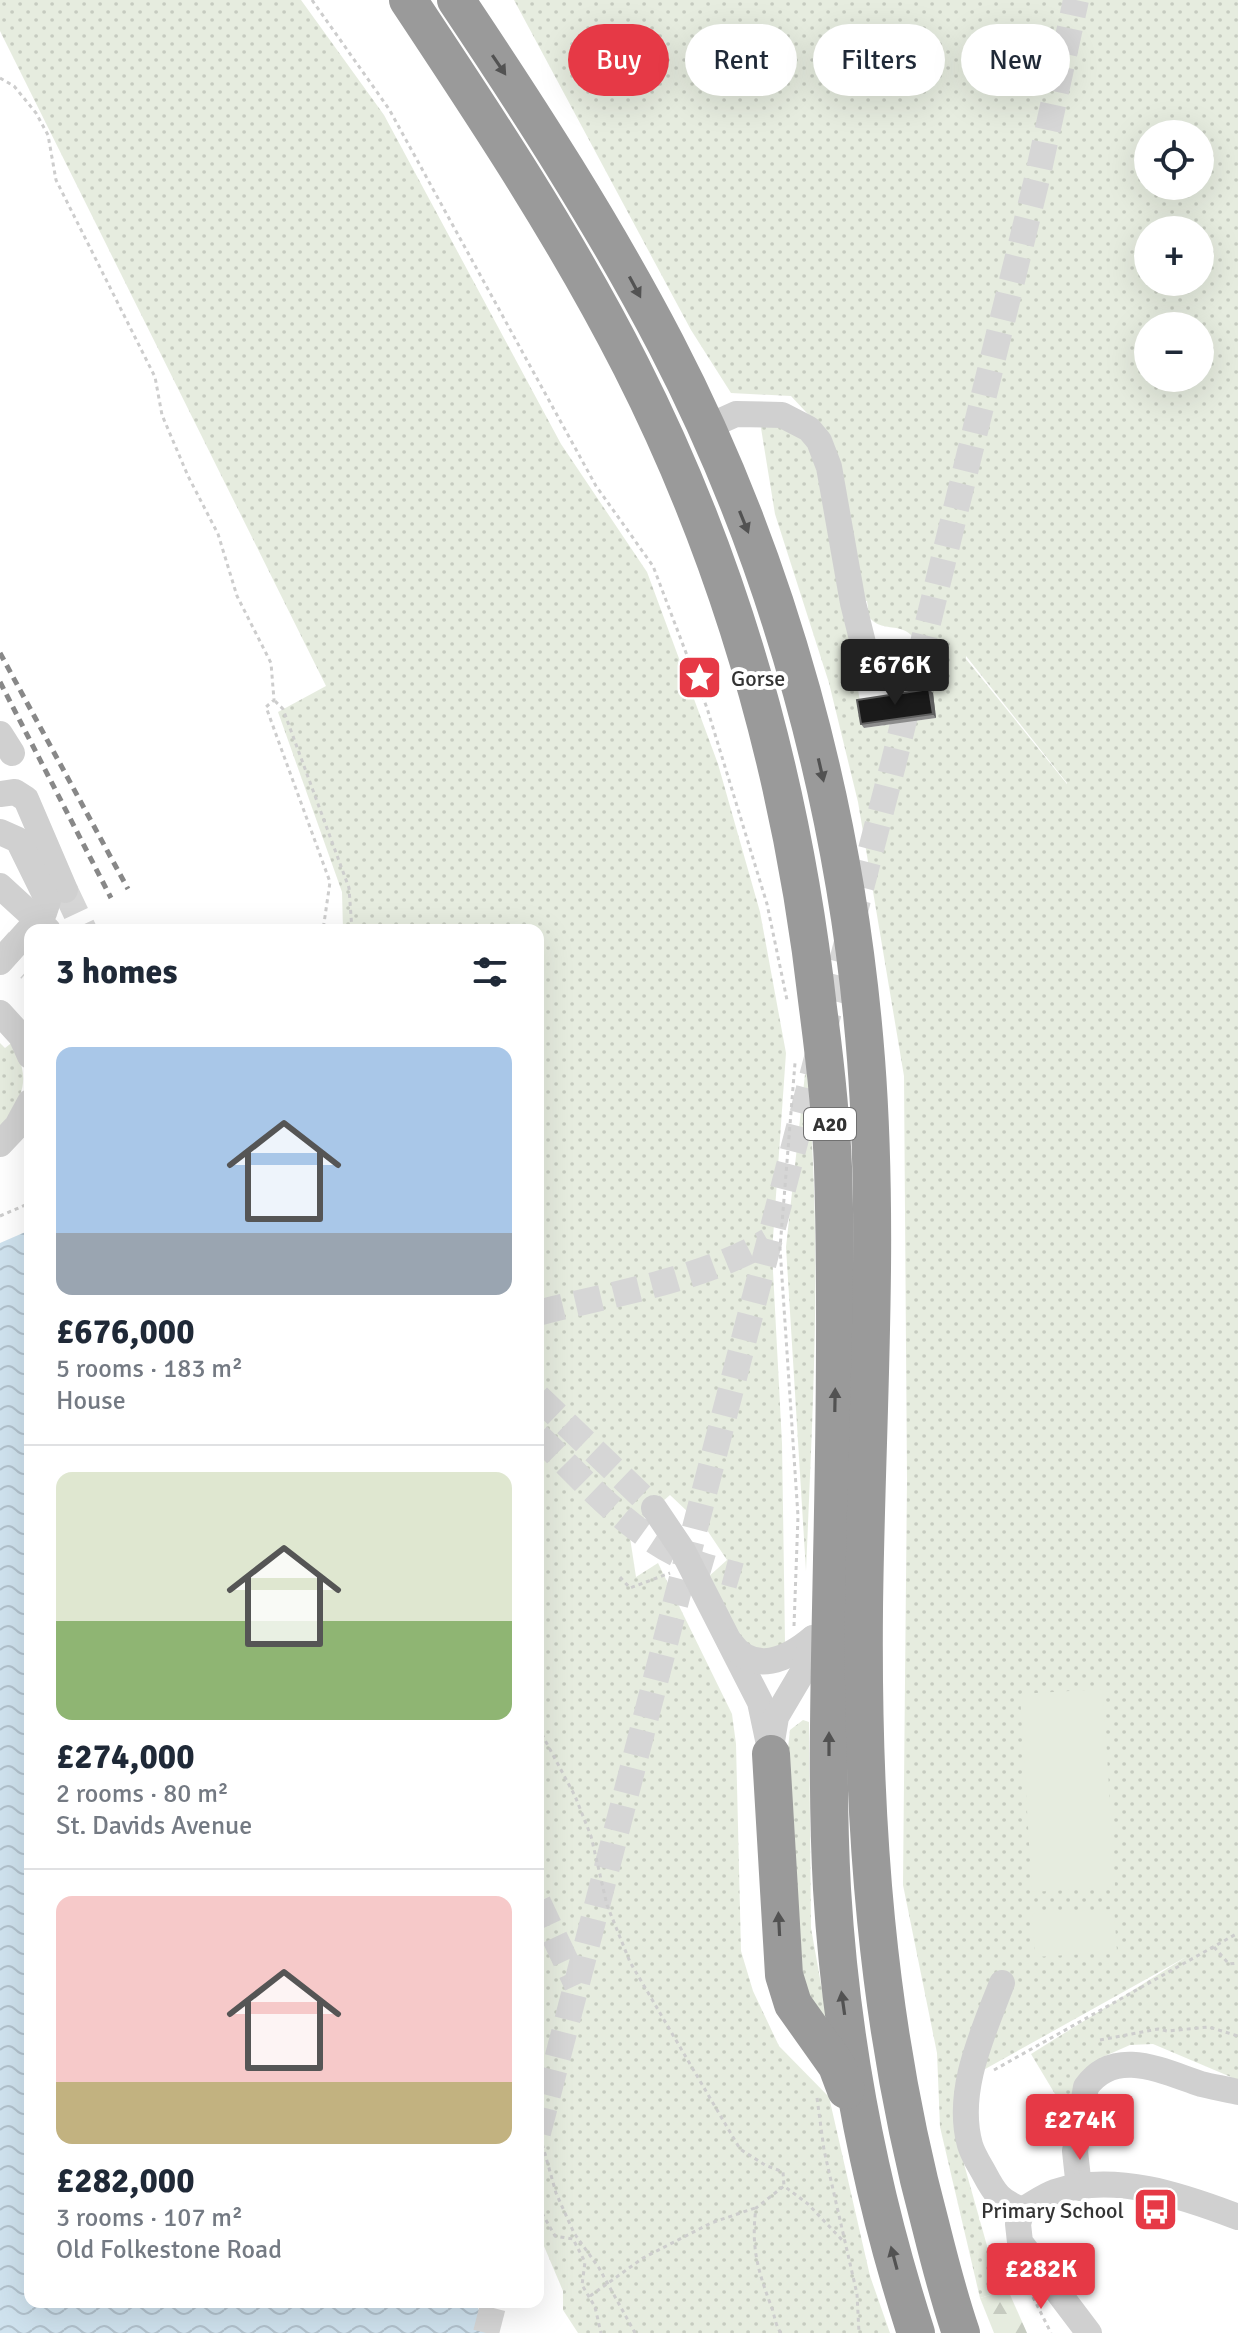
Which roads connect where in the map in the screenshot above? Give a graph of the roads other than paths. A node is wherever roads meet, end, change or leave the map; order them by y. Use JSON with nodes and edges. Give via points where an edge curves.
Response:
{"nodes":[{"id":1,"x":408,"y":0,"type":"edge"},
{"id":2,"x":456,"y":0,"type":"edge"},
{"id":3,"x":705,"y":428,"type":"junction"},
{"id":4,"x":878,"y":676,"type":"dead end"},
{"id":5,"x":0,"y":794,"type":"edge"},
{"id":6,"x":0,"y":832,"type":"edge"},
{"id":7,"x":0,"y":886,"type":"edge"},
{"id":8,"x":65,"y":890,"type":"tunnel mouth"},
{"id":9,"x":34,"y":924,"type":"edge"},
{"id":10,"x":41,"y":924,"type":"edge"},
{"id":11,"x":24,"y":935,"type":"edge"},
{"id":12,"x":0,"y":962,"type":"edge"},
{"id":13,"x":0,"y":1013,"type":"edge"},
{"id":14,"x":24,"y":1043,"type":"edge"},
{"id":15,"x":24,"y":1113,"type":"edge"},
{"id":16,"x":0,"y":1144,"type":"edge"},
{"id":17,"x":834,"y":1443,"type":"junction"},
{"id":18,"x":654,"y":1508,"type":"tunnel mouth"},
{"id":19,"x":726,"y":1636,"type":"junction"},
{"id":20,"x":803,"y":1636,"type":"junction"},
{"id":21,"x":771,"y":1754,"type":"junction"},
{"id":22,"x":1002,"y":1983,"type":"dead end"},
{"id":23,"x":1238,"y":2092,"type":"edge"},
{"id":24,"x":868,"y":2149,"type":"junction"},
{"id":25,"x":1079,"y":2188,"type":"junction"},
{"id":26,"x":1022,"y":2210,"type":"junction"},
{"id":27,"x":1238,"y":2217,"type":"edge"},
{"id":28,"x":916,"y":2333,"type":"edge"},
{"id":29,"x":961,"y":2333,"type":"edge"},
{"id":30,"x":1089,"y":2333,"type":"edge"}],
"edges":[{"from":17,"to":1,"type":"highway","number":"A20","one_way":true,"via":[[836,1303],[826,1070],[811,945],[763,708],[715,560],[632,368],[507,150]]},
{"from":2,"to":3,"type":"highway","number":"A20","one_way":true,"via":[[625,267]]},
{"from":3,"to":4,"type":"street","via":[[736,414],[782,415],[809,429],[819,441],[829,467],[867,659]]},
{"from":3,"to":29,"type":"highway","number":"A20","one_way":true,"via":[[760,562],[804,701],[840,853],[856,959],[871,1210],[864,1615],[871,1873],[885,2005],[909,2146]]},
{"from":5,"to":8,"type":"street","via":[[15,792],[26,799]]},
{"from":6,"to":9,"type":"street","via":[[18,840],[48,901]]},
{"from":7,"to":10,"type":"street","bridge":true},
{"from":11,"to":12,"type":"street"},
{"from":13,"to":14,"type":"street"},
{"from":15,"to":16,"type":"street"},
{"from":17,"to":20,"type":"highway","number":"A20"},
{"from":24,"to":17,"type":"highway","number":"A20","one_way":true,"via":[[843,2003],[832,1889]]},
{"from":18,"to":19,"type":"street","via":[[683,1551]]},
{"from":19,"to":20,"type":"street","via":[[741,1655],[766,1661],[788,1657]]},
{"from":19,"to":21,"type":"street","via":[[760,1702]]},
{"from":20,"to":21,"type":"street","via":[[802,1673],[776,1717]]},
{"from":24,"to":21,"type":"highway","one_way":true,"via":[[837,2066],[800,2017],[787,1989],[780,1947]]},
{"from":22,"to":26,"type":"street","via":[[969,2084],[966,2130],[971,2149],[1003,2203]]},
{"from":23,"to":25,"type":"street","via":[[1127,2063],[1092,2078],[1075,2151]]},
{"from":28,"to":24,"type":"highway","number":"A20","one_way":true},
{"from":25,"to":26,"type":"street","via":[[1055,2192]]},
{"from":25,"to":27,"type":"street","via":[[1157,2191]]},
{"from":26,"to":30,"type":"street","via":[[1020,2242]]}]}
